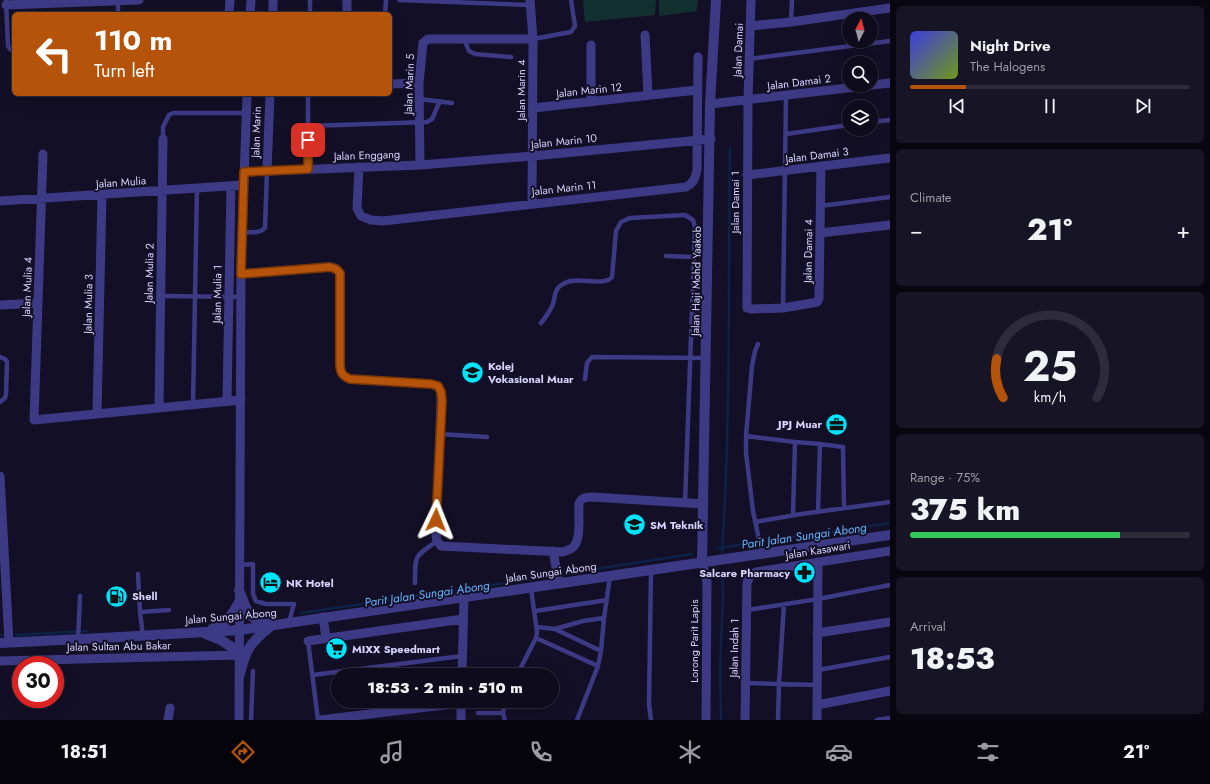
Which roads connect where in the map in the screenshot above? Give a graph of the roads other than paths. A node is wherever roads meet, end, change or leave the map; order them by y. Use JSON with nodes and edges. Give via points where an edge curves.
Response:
{"nodes":[{"id":1,"x":139,"y":0,"type":"edge"},
{"id":2,"x":230,"y":0,"type":"edge"},
{"id":3,"x":251,"y":0,"type":"edge"},
{"id":4,"x":273,"y":0,"type":"edge"},
{"id":5,"x":310,"y":0,"type":"edge"},
{"id":6,"x":347,"y":0,"type":"edge"},
{"id":7,"x":386,"y":0,"type":"edge"},
{"id":8,"x":399,"y":0,"type":"edge"},
{"id":9,"x":571,"y":0,"type":"edge"},
{"id":10,"x":716,"y":0,"type":"edge"},
{"id":11,"x":751,"y":0,"type":"edge"},
{"id":12,"x":792,"y":0,"type":"edge"},
{"id":13,"x":118,"y":1,"type":"edge"},
{"id":14,"x":6,"y":2,"type":"edge"},
{"id":15,"x":47,"y":2,"type":"edge"},
{"id":16,"x":530,"y":2,"type":"edge"},
{"id":17,"x":890,"y":8,"type":"edge"},
{"id":18,"x":118,"y":12,"type":"edge"},
{"id":19,"x":229,"y":12,"type":"edge"},
{"id":20,"x":250,"y":12,"type":"edge"},
{"id":21,"x":273,"y":12,"type":"edge"},
{"id":22,"x":310,"y":12,"type":"edge"},
{"id":23,"x":347,"y":12,"type":"edge"},
{"id":24,"x":385,"y":12,"type":"edge"},
{"id":25,"x":791,"y":22,"type":"junction"},
{"id":26,"x":750,"y":26,"type":"junction"},
{"id":27,"x":645,"y":35,"type":"dead end"},
{"id":28,"x":464,"y":39,"type":"junction"},
{"id":29,"x":533,"y":39,"type":"junction"},
{"id":30,"x":890,"y":41,"type":"edge"},
{"id":31,"x":591,"y":45,"type":"dead end"},
{"id":32,"x":12,"y":50,"type":"edge"},
{"id":33,"x":510,"y":57,"type":"dead end"},
{"id":34,"x":698,"y":57,"type":"dead end"},
{"id":35,"x":749,"y":59,"type":"junction"},
{"id":36,"x":419,"y":83,"type":"junction"},
{"id":37,"x":890,"y":83,"type":"edge"},
{"id":38,"x":392,"y":84,"type":"edge"},
{"id":39,"x":697,"y":90,"type":"junction"},
{"id":40,"x":648,"y":95,"type":"junction"},
{"id":41,"x":247,"y":96,"type":"edge"},
{"id":42,"x":270,"y":96,"type":"edge"},
{"id":43,"x":308,"y":96,"type":"edge"},
{"id":44,"x":786,"y":96,"type":"junction"},
{"id":45,"x":419,"y":99,"type":"junction"},
{"id":46,"x":440,"y":101,"type":"junction"},
{"id":47,"x":744,"y":101,"type":"junction"},
{"id":48,"x":591,"y":102,"type":"junction"},
{"id":49,"x":452,"y":103,"type":"dead end"},
{"id":50,"x":710,"y":104,"type":"junction"},
{"id":51,"x":533,"y":108,"type":"junction"},
{"id":52,"x":246,"y":113,"type":"junction"},
{"id":53,"x":890,"y":120,"type":"edge"},
{"id":54,"x":878,"y":121,"type":"edge"},
{"id":55,"x":419,"y":123,"type":"junction"},
{"id":56,"x":308,"y":126,"type":"junction"},
{"id":57,"x":842,"y":126,"type":"edge"},
{"id":58,"x":786,"y":134,"type":"junction"},
{"id":59,"x":163,"y":139,"type":"joint"},
{"id":60,"x":711,"y":139,"type":"junction"},
{"id":61,"x":696,"y":140,"type":"junction"},
{"id":62,"x":43,"y":154,"type":"dead end"},
{"id":63,"x":533,"y":156,"type":"junction"},
{"id":64,"x":890,"y":158,"type":"edge"},
{"id":65,"x":420,"y":165,"type":"junction"},
{"id":66,"x":821,"y":166,"type":"junction"},
{"id":67,"x":358,"y":167,"type":"junction"},
{"id":68,"x":308,"y":169,"type":"junction"},
{"id":69,"x":267,"y":171,"type":"junction"},
{"id":70,"x":785,"y":171,"type":"junction"},
{"id":71,"x":244,"y":172,"type":"junction"},
{"id":72,"x":747,"y":175,"type":"junction"},
{"id":73,"x":244,"y":185,"type":"junction"},
{"id":74,"x":231,"y":186,"type":"junction"},
{"id":75,"x":197,"y":188,"type":"junction"},
{"id":76,"x":162,"y":191,"type":"junction"},
{"id":77,"x":102,"y":195,"type":"junction"},
{"id":78,"x":890,"y":197,"type":"edge"},
{"id":79,"x":42,"y":199,"type":"junction"},
{"id":80,"x":0,"y":201,"type":"edge"},
{"id":81,"x":532,"y":204,"type":"junction"},
{"id":82,"x":820,"y":206,"type":"junction"},
{"id":83,"x":890,"y":225,"type":"edge"},
{"id":84,"x":242,"y":232,"type":"junction"},
{"id":85,"x":820,"y":233,"type":"junction"},
{"id":86,"x":666,"y":256,"type":"dead end"},
{"id":87,"x":694,"y":257,"type":"junction"},
{"id":88,"x":241,"y":274,"type":"junction"},
{"id":89,"x":161,"y":296,"type":"junction"},
{"id":90,"x":195,"y":297,"type":"junction"},
{"id":91,"x":241,"y":297,"type":"junction"},
{"id":92,"x":229,"y":298,"type":"junction"},
{"id":93,"x":38,"y":303,"type":"junction"},
{"id":94,"x":0,"y":306,"type":"edge"},
{"id":95,"x":783,"y":308,"type":"junction"},
{"id":96,"x":541,"y":323,"type":"dead end"},
{"id":97,"x":758,"y":344,"type":"dead end"},
{"id":98,"x":0,"y":357,"type":"edge"},
{"id":99,"x":690,"y":358,"type":"junction"},
{"id":100,"x":706,"y":358,"type":"junction"},
{"id":101,"x":585,"y":380,"type":"dead end"},
{"id":102,"x":241,"y":400,"type":"junction"},
{"id":103,"x":227,"y":401,"type":"junction"},
{"id":104,"x":0,"y":402,"type":"edge"},
{"id":105,"x":193,"y":405,"type":"junction"},
{"id":106,"x":160,"y":408,"type":"junction"},
{"id":107,"x":97,"y":414,"type":"junction"},
{"id":108,"x":440,"y":434,"type":"junction"},
{"id":109,"x":746,"y":436,"type":"junction"},
{"id":110,"x":487,"y":437,"type":"dead end"},
{"id":111,"x":795,"y":442,"type":"junction"},
{"id":112,"x":820,"y":444,"type":"junction"},
{"id":113,"x":0,"y":476,"type":"edge"},
{"id":114,"x":890,"y":502,"type":"edge"},
{"id":115,"x":685,"y":503,"type":"junction"},
{"id":116,"x":704,"y":504,"type":"junction"},
{"id":117,"x":844,"y":508,"type":"junction"},
{"id":118,"x":818,"y":512,"type":"junction"},
{"id":119,"x":793,"y":515,"type":"junction"},
{"id":120,"x":755,"y":522,"type":"junction"},
{"id":121,"x":890,"y":535,"type":"edge"},
{"id":122,"x":437,"y":541,"type":"junction"},
{"id":123,"x":761,"y":550,"type":"junction"},
{"id":124,"x":552,"y":551,"type":"junction"},
{"id":125,"x":890,"y":551,"type":"edge"},
{"id":126,"x":702,"y":562,"type":"junction"},
{"id":127,"x":818,"y":562,"type":"junction"},
{"id":128,"x":240,"y":565,"type":"junction"},
{"id":129,"x":651,"y":570,"type":"junction"},
{"id":130,"x":138,"y":574,"type":"dead end"},
{"id":131,"x":610,"y":576,"type":"junction"},
{"id":132,"x":750,"y":576,"type":"joint"},
{"id":133,"x":415,"y":583,"type":"dead end"},
{"id":134,"x":559,"y":583,"type":"junction"},
{"id":135,"x":890,"y":585,"type":"edge"},
{"id":136,"x":531,"y":587,"type":"junction"},
{"id":137,"x":239,"y":590,"type":"junction"},
{"id":138,"x":80,"y":596,"type":"dead end"},
{"id":139,"x":464,"y":597,"type":"junction"},
{"id":140,"x":818,"y":599,"type":"junction"},
{"id":141,"x":607,"y":600,"type":"junction"},
{"id":142,"x":239,"y":602,"type":"junction"},
{"id":143,"x":784,"y":604,"type":"junction"},
{"id":144,"x":169,"y":610,"type":"dead end"},
{"id":145,"x":747,"y":610,"type":"junction"},
{"id":146,"x":535,"y":611,"type":"junction"},
{"id":147,"x":140,"y":612,"type":"junction"},
{"id":148,"x":323,"y":617,"type":"junction"},
{"id":149,"x":604,"y":618,"type":"junction"},
{"id":150,"x":462,"y":619,"type":"junction"},
{"id":151,"x":289,"y":622,"type":"junction"},
{"id":152,"x":890,"y":622,"type":"edge"},
{"id":153,"x":274,"y":625,"type":"junction"},
{"id":154,"x":537,"y":627,"type":"junction"},
{"id":155,"x":4,"y":628,"type":"edge"},
{"id":156,"x":555,"y":629,"type":"junction"},
{"id":157,"x":240,"y":630,"type":"junction"},
{"id":158,"x":200,"y":632,"type":"junction"},
{"id":159,"x":817,"y":633,"type":"junction"},
{"id":160,"x":143,"y":636,"type":"junction"},
{"id":161,"x":326,"y":638,"type":"junction"},
{"id":162,"x":536,"y":638,"type":"junction"},
{"id":163,"x":78,"y":640,"type":"junction"},
{"id":164,"x":308,"y":641,"type":"joint"},
{"id":165,"x":5,"y":642,"type":"edge"},
{"id":166,"x":601,"y":651,"type":"junction"},
{"id":167,"x":239,"y":654,"type":"junction"},
{"id":168,"x":462,"y":656,"type":"junction"},
{"id":169,"x":890,"y":657,"type":"edge"},
{"id":170,"x":0,"y":661,"type":"edge"},
{"id":171,"x":598,"y":666,"type":"junction"},
{"id":172,"x":462,"y":668,"type":"edge"},
{"id":173,"x":521,"y":668,"type":"edge"},
{"id":174,"x":818,"y":670,"type":"junction"},
{"id":175,"x":253,"y":671,"type":"dead end"},
{"id":176,"x":240,"y":674,"type":"junction"},
{"id":177,"x":313,"y":675,"type":"junction"},
{"id":178,"x":745,"y":683,"type":"junction"},
{"id":179,"x":779,"y":683,"type":"junction"},
{"id":180,"x":818,"y":685,"type":"junction"},
{"id":181,"x":890,"y":691,"type":"edge"},
{"id":182,"x":817,"y":705,"type":"junction"},
{"id":183,"x":170,"y":708,"type":"dead end"},
{"id":184,"x":414,"y":708,"type":"edge"},
{"id":185,"x":461,"y":708,"type":"edge"},
{"id":186,"x":504,"y":708,"type":"edge"},
{"id":187,"x":478,"y":713,"type":"dead end"},
{"id":188,"x":503,"y":713,"type":"junction"},
{"id":189,"x":890,"y":718,"type":"edge"},
{"id":190,"x":168,"y":720,"type":"edge"},
{"id":191,"x":239,"y":720,"type":"edge"},
{"id":192,"x":251,"y":720,"type":"edge"},
{"id":193,"x":319,"y":720,"type":"edge"},
{"id":194,"x":461,"y":720,"type":"edge"},
{"id":195,"x":505,"y":720,"type":"edge"},
{"id":196,"x":577,"y":720,"type":"edge"},
{"id":197,"x":651,"y":720,"type":"edge"},
{"id":198,"x":706,"y":720,"type":"edge"},
{"id":199,"x":745,"y":720,"type":"edge"},
{"id":200,"x":778,"y":720,"type":"edge"},
{"id":201,"x":817,"y":720,"type":"edge"},
{"id":202,"x":877,"y":720,"type":"edge"}],
"edges":[{"from":1,"to":13,"type":"street"},
{"from":2,"to":19,"type":"street"},
{"from":3,"to":20,"type":"street"},
{"from":4,"to":21,"type":"street"},
{"from":5,"to":22,"type":"lane"},
{"from":6,"to":23,"type":"street"},
{"from":7,"to":24,"type":"lane"},
{"from":8,"to":16,"type":"lane"},
{"from":9,"to":29,"type":"lane","via":[[574,26],[571,32]]},
{"from":10,"to":50,"type":"street","name":"Jalan Haji Mohd Yaakob"},
{"from":11,"to":26,"type":"street","name":"Jalan Damai"},
{"from":12,"to":25,"type":"lane"},
{"from":13,"to":15,"type":"street"},
{"from":13,"to":18,"type":"lane"},
{"from":14,"to":15,"type":"street"},
{"from":14,"to":32,"type":"lane","via":[[8,46]]},
{"from":16,"to":29,"type":"street","name":"Jalan Marin 4"},
{"from":17,"to":25,"type":"street"},
{"from":25,"to":26,"type":"street"},
{"from":26,"to":35,"type":"street","name":"Jalan Damai"},
{"from":27,"to":40,"type":"street"},
{"from":28,"to":29,"type":"street","name":"Jalan Marin 5"},
{"from":28,"to":33,"type":"lane","via":[[469,51],[475,54]]},
{"from":28,"to":36,"type":"street","name":"Jalan Marin 5","via":[[425,40]]},
{"from":29,"to":51,"type":"street","name":"Jalan Marin 4"},
{"from":30,"to":35,"type":"lane"},
{"from":31,"to":48,"type":"street"},
{"from":34,"to":39,"type":"street","name":"Jalan Marin 11"},
{"from":35,"to":47,"type":"street","name":"Jalan Damai"},
{"from":36,"to":38,"type":"street"},
{"from":36,"to":45,"type":"street","name":"Jalan Marin 5"},
{"from":37,"to":44,"type":"street","name":"Jalan Damai 2"},
{"from":39,"to":40,"type":"street","name":"Jalan Marin 12"},
{"from":39,"to":61,"type":"street","name":"Jalan Marin 11"},
{"from":40,"to":48,"type":"street","name":"Jalan Marin 12"},
{"from":41,"to":52,"type":"street"},
{"from":42,"to":69,"type":"street","name":"Jalan Marin"},
{"from":43,"to":56,"type":"lane"},
{"from":44,"to":47,"type":"street","name":"Jalan Damai 2"},
{"from":44,"to":58,"type":"lane"},
{"from":45,"to":46,"type":"lane"},
{"from":45,"to":55,"type":"street","name":"Jalan Marin 5"},
{"from":46,"to":49,"type":"lane"},
{"from":46,"to":55,"type":"lane","via":[[432,119]]},
{"from":47,"to":50,"type":"street","name":"Jalan Damai 2"},
{"from":47,"to":72,"type":"street","name":"Jalan Damai 1"},
{"from":48,"to":51,"type":"street","name":"Jalan Marin 12"},
{"from":50,"to":60,"type":"street","name":"Jalan Haji Mohd Yaakob"},
{"from":51,"to":63,"type":"street","name":"Jalan Marin 4"},
{"from":52,"to":59,"type":"lane","via":[[173,113],[168,115],[163,127]]},
{"from":52,"to":71,"type":"street"},
{"from":53,"to":54,"type":"lane"},
{"from":55,"to":56,"type":"lane"},
{"from":55,"to":65,"type":"street","name":"Jalan Marin 5"},
{"from":56,"to":68,"type":"lane"},
{"from":57,"to":58,"type":"lane"},
{"from":58,"to":70,"type":"lane"},
{"from":59,"to":76,"type":"street","name":"Jalan Mulia 2"},
{"from":60,"to":61,"type":"street","name":"Jalan Marin 10"},
{"from":60,"to":100,"type":"street","name":"Jalan Haji Mohd Yaakob"},
{"from":61,"to":63,"type":"street","name":"Jalan Marin 10"},
{"from":61,"to":81,"type":"street","name":"Jalan Marin 11","via":[[697,170],[694,180],[686,187]]},
{"from":62,"to":79,"type":"street","name":"Jalan Mulia 4"},
{"from":63,"to":65,"type":"street","name":"Jalan Marin 10"},
{"from":63,"to":81,"type":"street","name":"Jalan Marin 4"},
{"from":64,"to":66,"type":"street","name":"Jalan Damai 3"},
{"from":65,"to":67,"type":"street","name":"Jalan Enggang"},
{"from":66,"to":70,"type":"street","name":"Jalan Damai 3"},
{"from":66,"to":82,"type":"street","name":"Jalan Damai 4"},
{"from":67,"to":68,"type":"street","name":"Jalan Enggang"},
{"from":67,"to":81,"type":"street","name":"Jalan Marin 11","via":[[357,208],[361,216],[371,220],[383,221]]},
{"from":68,"to":69,"type":"street","name":"Jalan Enggang"},
{"from":69,"to":71,"type":"street","name":"Jalan Enggang"},
{"from":69,"to":84,"type":"lane","via":[[265,228],[258,233]]},
{"from":70,"to":72,"type":"street","name":"Jalan Damai 3"},
{"from":70,"to":95,"type":"lane"},
{"from":71,"to":73,"type":"street"},
{"from":72,"to":95,"type":"street","name":"Jalan Damai 1","via":[[747,308]]},
{"from":73,"to":74,"type":"street","name":"Jalan Mulia"},
{"from":73,"to":84,"type":"street"},
{"from":74,"to":75,"type":"street","name":"Jalan Mulia"},
{"from":74,"to":92,"type":"street","name":"Jalan Mulia 1"},
{"from":75,"to":76,"type":"street","name":"Jalan Mulia"},
{"from":75,"to":90,"type":"lane"},
{"from":76,"to":77,"type":"street","name":"Jalan Mulia"},
{"from":76,"to":89,"type":"street","name":"Jalan Mulia 2"},
{"from":77,"to":79,"type":"street","name":"Jalan Mulia"},
{"from":77,"to":107,"type":"street","name":"Jalan Mulia 3"},
{"from":78,"to":82,"type":"lane"},
{"from":79,"to":80,"type":"street","name":"Jalan Mulia"},
{"from":79,"to":93,"type":"street","name":"Jalan Mulia 4"},
{"from":82,"to":85,"type":"street","name":"Jalan Damai 4"},
{"from":83,"to":85,"type":"street"},
{"from":84,"to":88,"type":"street"},
{"from":85,"to":95,"type":"street","name":"Jalan Damai 4","via":[[819,299],[817,302]]},
{"from":86,"to":87,"type":"lane"},
{"from":87,"to":96,"type":"lane","via":[[695,227],[690,217],[685,215],[624,220],[616,230],[612,277],[603,281],[566,282],[558,288],[551,309]]},
{"from":87,"to":99,"type":"lane"},
{"from":88,"to":91,"type":"street"},
{"from":88,"to":108,"type":"street","via":[[330,267],[336,269],[340,273],[341,373],[350,379],[438,386],[442,401]]},
{"from":89,"to":90,"type":"lane"},
{"from":89,"to":106,"type":"street","name":"Jalan Mulia 2"},
{"from":90,"to":92,"type":"lane"},
{"from":90,"to":105,"type":"lane"},
{"from":91,"to":92,"type":"lane"},
{"from":91,"to":102,"type":"street"},
{"from":92,"to":103,"type":"street","name":"Jalan Mulia 1"},
{"from":93,"to":94,"type":"street"},
{"from":93,"to":107,"type":"street","name":"Jalan Mulia 4","via":[[34,420]]},
{"from":97,"to":109,"type":"lane","via":[[752,366]]},
{"from":98,"to":104,"type":"lane","via":[[7,362],[6,394]]},
{"from":99,"to":100,"type":"lane"},
{"from":99,"to":101,"type":"lane","via":[[592,357],[587,363]]},
{"from":99,"to":115,"type":"lane"},
{"from":100,"to":116,"type":"street","name":"Jalan Haji Mohd Yaakob"},
{"from":102,"to":103,"type":"street"},
{"from":102,"to":128,"type":"street"},
{"from":103,"to":105,"type":"street"},
{"from":105,"to":106,"type":"street"},
{"from":106,"to":107,"type":"street"},
{"from":108,"to":110,"type":"lane"},
{"from":108,"to":122,"type":"street"},
{"from":109,"to":111,"type":"lane"},
{"from":109,"to":120,"type":"lane"},
{"from":111,"to":112,"type":"lane"},
{"from":111,"to":119,"type":"lane"},
{"from":112,"to":117,"type":"lane","via":[[843,448]]},
{"from":112,"to":118,"type":"lane"},
{"from":113,"to":155,"type":"street"},
{"from":114,"to":117,"type":"lane"},
{"from":115,"to":116,"type":"street"},
{"from":115,"to":124,"type":"street","via":[[584,497],[579,504],[576,544],[563,552]]},
{"from":116,"to":126,"type":"street","name":"Jalan Haji Mohd Yaakob"},
{"from":117,"to":118,"type":"lane"},
{"from":118,"to":119,"type":"lane"},
{"from":119,"to":120,"type":"lane"},
{"from":120,"to":123,"type":"lane"},
{"from":121,"to":123,"type":"street","name":"Jalan Sungai Abong"},
{"from":122,"to":124,"type":"street","via":[[448,547]]},
{"from":122,"to":133,"type":"lane","via":[[417,557]]},
{"from":123,"to":126,"type":"street","name":"Jalan Sungai Abong"},
{"from":124,"to":134,"type":"street"},
{"from":125,"to":127,"type":"street","name":"Jalan Kasawari"},
{"from":126,"to":129,"type":"street","name":"Jalan Sungai Abong"},
{"from":126,"to":198,"type":"street","name":"Lorong Parit Lapis","via":[[707,582]]},
{"from":127,"to":132,"type":"street","name":"Jalan Kasawari","via":[[756,572]]},
{"from":127,"to":140,"type":"street"},
{"from":128,"to":137,"type":"street"},
{"from":128,"to":151,"type":"lane","via":[[253,564],[253,594],[256,601],[266,604],[294,604]]},
{"from":129,"to":131,"type":"street","name":"Jalan Sungai Abong"},
{"from":129,"to":197,"type":"lane"},
{"from":130,"to":147,"type":"lane"},
{"from":131,"to":134,"type":"street","name":"Jalan Sungai Abong"},
{"from":131,"to":141,"type":"lane"},
{"from":132,"to":145,"type":"street","name":"Jalan Indah 1","via":[[747,583]]},
{"from":134,"to":136,"type":"street","name":"Jalan Sungai Abong"},
{"from":135,"to":140,"type":"lane"},
{"from":136,"to":139,"type":"street","name":"Jalan Sungai Abong"},
{"from":136,"to":146,"type":"lane"},
{"from":137,"to":142,"type":"street"},
{"from":137,"to":153,"type":"street","via":[[249,614],[255,620]]},
{"from":138,"to":163,"type":"lane"},
{"from":139,"to":148,"type":"street","name":"Jalan Sungai Abong"},
{"from":139,"to":150,"type":"street"},
{"from":140,"to":143,"type":"lane"},
{"from":140,"to":159,"type":"street"},
{"from":141,"to":146,"type":"lane"},
{"from":141,"to":149,"type":"lane"},
{"from":142,"to":157,"type":"street"},
{"from":142,"to":158,"type":"street","via":[[225,622]]},
{"from":143,"to":145,"type":"lane"},
{"from":143,"to":179,"type":"lane"},
{"from":144,"to":147,"type":"lane"},
{"from":145,"to":178,"type":"street","name":"Jalan Indah 1"},
{"from":146,"to":154,"type":"lane"},
{"from":147,"to":160,"type":"lane"},
{"from":148,"to":151,"type":"street","name":"Jalan Sungai Abong"},
{"from":148,"to":161,"type":"street"},
{"from":149,"to":156,"type":"lane"},
{"from":149,"to":166,"type":"lane"},
{"from":150,"to":161,"type":"street"},
{"from":150,"to":168,"type":"street"},
{"from":151,"to":153,"type":"street","name":"Jalan Sungai Abong"},
{"from":152,"to":159,"type":"street"},
{"from":153,"to":157,"type":"street","name":"Jalan Sungai Abong"},
{"from":153,"to":176,"type":"street","via":[[249,646]]},
{"from":154,"to":156,"type":"lane"},
{"from":154,"to":162,"type":"lane"},
{"from":155,"to":165,"type":"street"},
{"from":156,"to":166,"type":"lane"},
{"from":157,"to":158,"type":"street","name":"Jalan Sungai Abong"},
{"from":157,"to":167,"type":"street"},
{"from":158,"to":160,"type":"street","name":"Jalan Sungai Abong"},
{"from":158,"to":167,"type":"street","via":[[221,640]]},
{"from":159,"to":174,"type":"street"},
{"from":160,"to":163,"type":"street","name":"Jalan Sungai Abong"},
{"from":161,"to":164,"type":"street"},
{"from":162,"to":171,"type":"lane"},
{"from":162,"to":173,"type":"lane"},
{"from":163,"to":165,"type":"street","name":"Jalan Sungai Abong"},
{"from":164,"to":177,"type":"lane"},
{"from":166,"to":171,"type":"lane"},
{"from":167,"to":170,"type":"street","name":"Jalan Sultan Abu Bakar"},
{"from":167,"to":176,"type":"street"},
{"from":168,"to":172,"type":"street"},
{"from":168,"to":177,"type":"lane"},
{"from":169,"to":174,"type":"lane"},
{"from":171,"to":196,"type":"lane"},
{"from":174,"to":180,"type":"street"},
{"from":175,"to":192,"type":"lane"},
{"from":176,"to":191,"type":"street"},
{"from":177,"to":193,"type":"lane"},
{"from":178,"to":179,"type":"lane"},
{"from":178,"to":199,"type":"street","name":"Jalan Indah 1"},
{"from":179,"to":180,"type":"lane"},
{"from":179,"to":200,"type":"lane"},
{"from":180,"to":182,"type":"street"},
{"from":181,"to":182,"type":"street"},
{"from":182,"to":201,"type":"street"},
{"from":183,"to":190,"type":"street"},
{"from":184,"to":193,"type":"street"},
{"from":185,"to":194,"type":"street"},
{"from":186,"to":188,"type":"lane"},
{"from":187,"to":188,"type":"lane"},
{"from":188,"to":195,"type":"lane"},
{"from":189,"to":202,"type":"lane"}]}
